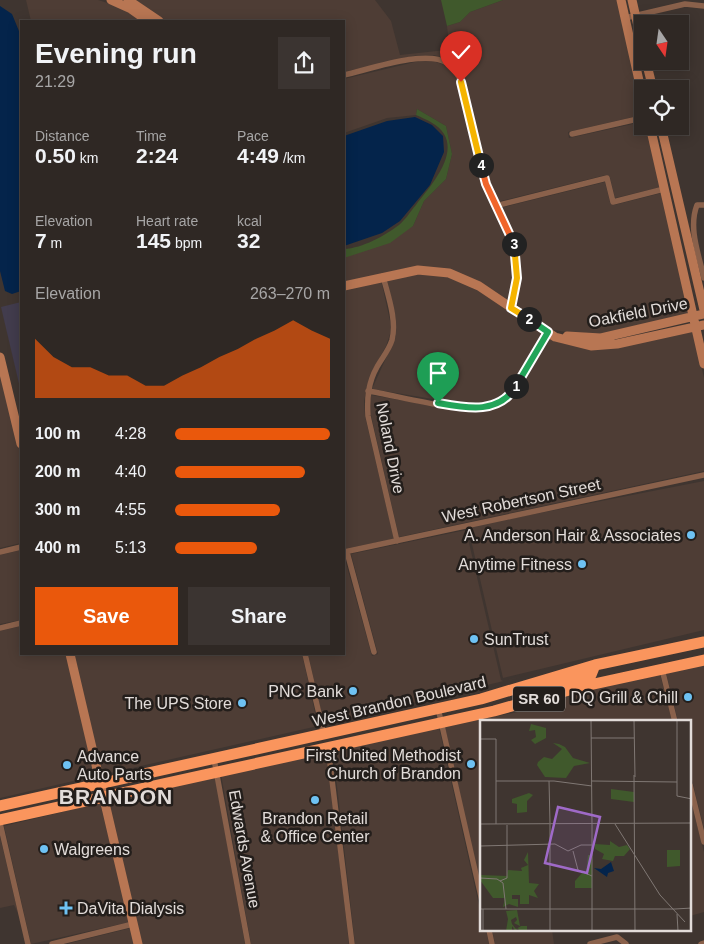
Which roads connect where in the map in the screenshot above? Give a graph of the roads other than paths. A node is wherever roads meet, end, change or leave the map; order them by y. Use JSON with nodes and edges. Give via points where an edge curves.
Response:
{"nodes":[{"id":1,"x":111,"y":0,"type":"edge"},
{"id":2,"x":128,"y":0,"type":"edge"},
{"id":3,"x":621,"y":0,"type":"edge"},
{"id":4,"x":632,"y":0,"type":"edge"},
{"id":5,"x":704,"y":6,"type":"edge"},
{"id":6,"x":636,"y":15,"type":"joint"},
{"id":7,"x":634,"y":16,"type":"edge"},
{"id":8,"x":625,"y":18,"type":"junction"},
{"id":9,"x":147,"y":20,"type":"edge"},
{"id":10,"x":158,"y":20,"type":"edge"},
{"id":11,"x":345,"y":76,"type":"edge"},
{"id":12,"x":639,"y":80,"type":"edge"},
{"id":13,"x":634,"y":120,"type":"edge"},
{"id":14,"x":572,"y":134,"type":"dead end"},
{"id":15,"x":652,"y":135,"type":"edge"},
{"id":16,"x":663,"y":135,"type":"edge"},
{"id":17,"x":664,"y":189,"type":"junction"},
{"id":18,"x":668,"y":204,"type":"junction"},
{"id":19,"x":704,"y":205,"type":"edge"},
{"id":20,"x":495,"y":206,"type":"junction"},
{"id":21,"x":383,"y":276,"type":"junction"},
{"id":22,"x":700,"y":276,"type":"edge"},
{"id":23,"x":345,"y":286,"type":"edge"},
{"id":24,"x":511,"y":308,"type":"junction"},
{"id":25,"x":704,"y":312,"type":"edge"},
{"id":26,"x":693,"y":316,"type":"junction"},
{"id":27,"x":700,"y":326,"type":"edge"},
{"id":28,"x":548,"y":332,"type":"junction"},
{"id":29,"x":0,"y":357,"type":"edge"},
{"id":30,"x":704,"y":364,"type":"edge"},
{"id":31,"x":368,"y":391,"type":"junction"},
{"id":32,"x":20,"y":440,"type":"edge"},
{"id":33,"x":704,"y":475,"type":"edge"},
{"id":34,"x":397,"y":541,"type":"junction"},
{"id":35,"x":20,"y":547,"type":"edge"},
{"id":36,"x":0,"y":552,"type":"edge"},
{"id":37,"x":345,"y":552,"type":"edge"},
{"id":38,"x":20,"y":623,"type":"edge"},
{"id":39,"x":0,"y":628,"type":"edge"},
{"id":40,"x":704,"y":642,"type":"edge"},
{"id":41,"x":374,"y":652,"type":"dead end"},
{"id":42,"x":70,"y":655,"type":"edge"},
{"id":43,"x":305,"y":655,"type":"edge"},
{"id":44,"x":704,"y":660,"type":"edge"},
{"id":45,"x":595,"y":665,"type":"junction"},
{"id":46,"x":662,"y":668,"type":"junction"},
{"id":47,"x":545,"y":697,"type":"junction"},
{"id":48,"x":438,"y":708,"type":"junction"},
{"id":49,"x":675,"y":720,"type":"edge"},
{"id":50,"x":440,"y":722,"type":"junction"},
{"id":51,"x":368,"y":725,"type":"junction"},
{"id":52,"x":324,"y":735,"type":"junction"},
{"id":53,"x":328,"y":747,"type":"junction"},
{"id":54,"x":290,"y":755,"type":"junction"},
{"id":55,"x":214,"y":759,"type":"junction"},
{"id":56,"x":217,"y":771,"type":"junction"},
{"id":57,"x":100,"y":784,"type":"junction"},
{"id":58,"x":692,"y":793,"type":"edge"},
{"id":59,"x":102,"y":796,"type":"junction"},
{"id":60,"x":0,"y":806,"type":"edge"},
{"id":61,"x":0,"y":821,"type":"edge"},
{"id":62,"x":704,"y":842,"type":"edge"},
{"id":63,"x":480,"y":892,"type":"edge"},
{"id":64,"x":133,"y":924,"type":"junction"},
{"id":65,"x":28,"y":944,"type":"edge"},
{"id":66,"x":52,"y":944,"type":"edge"},
{"id":67,"x":138,"y":944,"type":"edge"},
{"id":68,"x":248,"y":944,"type":"edge"},
{"id":69,"x":352,"y":944,"type":"edge"},
{"id":70,"x":590,"y":944,"type":"edge"},
{"id":71,"x":626,"y":944,"type":"edge"}],
"edges":[{"from":1,"to":9,"type":"main road"},
{"from":2,"to":10,"type":"main road"},
{"from":3,"to":8,"type":"main road"},
{"from":4,"to":6,"type":"main road"},
{"from":5,"to":6,"type":"street","via":[[685,4]]},
{"from":7,"to":8,"type":"street"},
{"from":8,"to":12,"type":"main road"},
{"from":11,"to":20,"type":"street","via":[[419,58],[446,62],[456,71],[461,82],[486,184]]},
{"from":13,"to":14,"type":"street"},
{"from":15,"to":17,"type":"main road"},
{"from":16,"to":22,"type":"main road"},
{"from":17,"to":18,"type":"main road"},
{"from":17,"to":20,"type":"street","via":[[613,202],[607,178]]},
{"from":18,"to":22,"type":"main road","via":[[677,213]]},
{"from":18,"to":26,"type":"main road"},
{"from":19,"to":22,"type":"street","via":[[697,205],[693,215]]},
{"from":20,"to":24,"type":"street","via":[[516,253],[517,278]]},
{"from":21,"to":23,"type":"main road","name":"Oakfield Drive"},
{"from":21,"to":24,"type":"main road","name":"Oakfield Drive","via":[[418,270],[449,273],[473,282]]},
{"from":21,"to":31,"type":"street","name":"Noland Drive","via":[[393,332],[389,348]]},
{"from":22,"to":25,"type":"main road"},
{"from":24,"to":28,"type":"main road","name":"Oakfield Drive"},
{"from":25,"to":26,"type":"main road","name":"Oakfield Drive"},
{"from":26,"to":27,"type":"main road"},
{"from":26,"to":28,"type":"main road","name":"Oakfield Drive","via":[[597,338]]},
{"from":27,"to":28,"type":"main road","name":"Oakfield Drive","via":[[598,346],[571,343]]},
{"from":27,"to":30,"type":"main road"},
{"from":28,"to":31,"type":"street","via":[[514,390],[492,405],[469,408]]},
{"from":29,"to":32,"type":"main road"},
{"from":31,"to":34,"type":"street","name":"Noland Drive","via":[[368,416]]},
{"from":33,"to":34,"type":"street","name":"West Robertson Street"},
{"from":34,"to":37,"type":"street","name":"West Robertson Street"},
{"from":35,"to":36,"type":"street"},
{"from":37,"to":41,"type":"street"},
{"from":38,"to":39,"type":"street"},
{"from":40,"to":45,"type":"highway","name":"West Brandon Boulevard","number":"SR 60"},
{"from":42,"to":57,"type":"main road"},
{"from":43,"to":52,"type":"street"},
{"from":44,"to":46,"type":"highway","name":"West Brandon Boulevard","number":"SR 60"},
{"from":45,"to":47,"type":"highway","via":[[591,675],[552,687]]},
{"from":45,"to":48,"type":"highway","name":"West Brandon Boulevard","number":"SR 60"},
{"from":46,"to":47,"type":"highway","name":"West Brandon Boulevard","number":"SR 60"},
{"from":46,"to":49,"type":"street"},
{"from":47,"to":50,"type":"highway","name":"West Brandon Boulevard","number":"SR 60"},
{"from":48,"to":50,"type":"street"},
{"from":48,"to":51,"type":"highway","name":"West Brandon Boulevard","number":"SR 60"},
{"from":50,"to":53,"type":"highway","name":"West Brandon Boulevard","number":"SR 60"},
{"from":50,"to":63,"type":"street"},
{"from":51,"to":52,"type":"highway","name":"West Brandon Boulevard","number":"SR 60"},
{"from":51,"to":53,"type":"highway","via":[[366,732],[336,739],[329,742]]},
{"from":52,"to":54,"type":"highway","via":[[320,743],[294,749]]},
{"from":52,"to":55,"type":"highway","name":"West Brandon Boulevard","number":"SR 60"},
{"from":53,"to":54,"type":"highway","name":"West Brandon Boulevard","number":"SR 60"},
{"from":53,"to":69,"type":"street"},
{"from":54,"to":56,"type":"highway","name":"West Brandon Boulevard","number":"SR 60"},
{"from":55,"to":56,"type":"street","name":"Edwards Avenue"},
{"from":55,"to":57,"type":"highway","name":"West Brandon Boulevard","number":"SR 60"},
{"from":56,"to":59,"type":"highway","name":"West Brandon Boulevard","number":"SR 60"},
{"from":56,"to":68,"type":"street","name":"Edwards Avenue"},
{"from":57,"to":59,"type":"main road"},
{"from":57,"to":60,"type":"highway","number":"SR 60"},
{"from":58,"to":62,"type":"street"},
{"from":59,"to":61,"type":"highway","number":"SR 60"},
{"from":59,"to":64,"type":"main road"},
{"from":61,"to":65,"type":"street"},
{"from":64,"to":66,"type":"street"},
{"from":64,"to":67,"type":"main road"},
{"from":70,"to":71,"type":"street","via":[[617,937]]}]}
